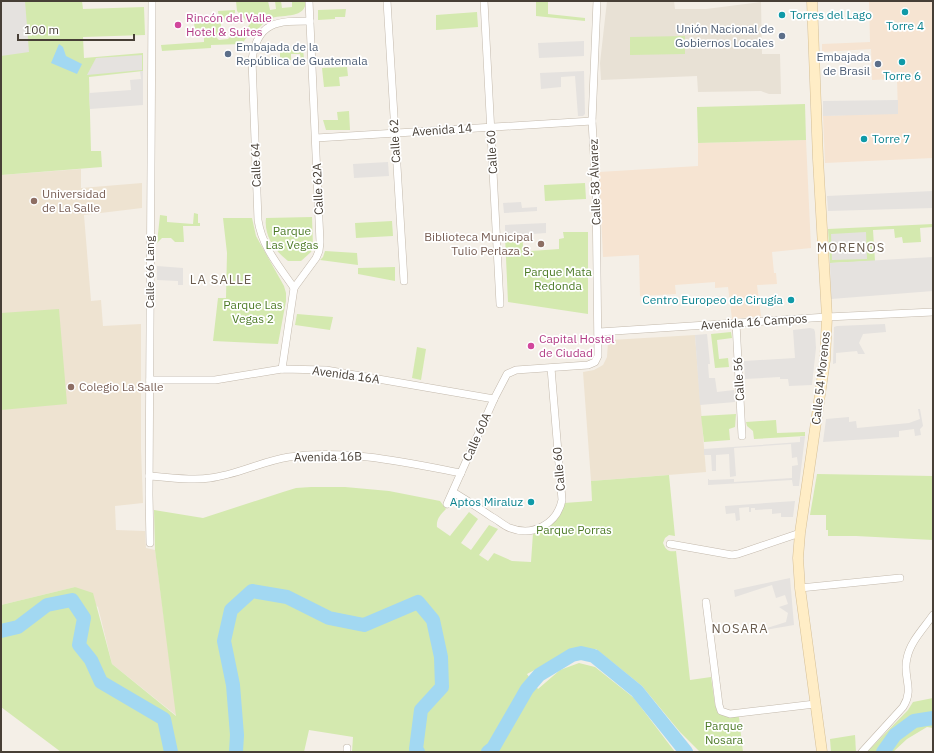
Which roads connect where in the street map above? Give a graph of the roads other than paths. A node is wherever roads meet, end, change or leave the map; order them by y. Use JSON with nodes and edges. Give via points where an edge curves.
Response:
{"nodes":[{"id":1,"x":152,"y":1,"type":"edge"},
{"id":2,"x":309,"y":1,"type":"edge"},
{"id":3,"x":387,"y":1,"type":"edge"},
{"id":4,"x":484,"y":1,"type":"edge"},
{"id":5,"x":597,"y":1,"type":"edge"},
{"id":6,"x":812,"y":1,"type":"edge"},
{"id":7,"x":310,"y":21,"type":"junction"},
{"id":8,"x":592,"y":121,"type":"junction"},
{"id":9,"x":490,"y":127,"type":"junction"},
{"id":10,"x":395,"y":133,"type":"junction"},
{"id":11,"x":316,"y":138,"type":"junction"},
{"id":12,"x":404,"y":281,"type":"dead end"},
{"id":13,"x":294,"y":288,"type":"junction"},
{"id":14,"x":500,"y":304,"type":"dead end"},
{"id":15,"x":933,"y":312,"type":"edge"},
{"id":16,"x":827,"y":317,"type":"junction"},
{"id":17,"x":736,"y":323,"type":"junction"},
{"id":18,"x":599,"y":332,"type":"junction"},
{"id":19,"x":551,"y":368,"type":"junction"},
{"id":20,"x":282,"y":369,"type":"junction"},
{"id":21,"x":150,"y":380,"type":"junction"},
{"id":22,"x":494,"y":399,"type":"junction"},
{"id":23,"x":742,"y":436,"type":"dead end"},
{"id":24,"x":461,"y":473,"type":"junction"},
{"id":25,"x":149,"y":476,"type":"junction"},
{"id":26,"x":453,"y":492,"type":"junction"},
{"id":27,"x":447,"y":504,"type":"dead end"},
{"id":28,"x":800,"y":533,"type":"junction"},
{"id":29,"x":150,"y":544,"type":"dead end"},
{"id":30,"x":670,"y":544,"type":"dead end"},
{"id":31,"x":900,"y":578,"type":"dead end"},
{"id":32,"x":800,"y":588,"type":"junction"},
{"id":33,"x":706,"y":602,"type":"dead end"},
{"id":34,"x":933,"y":615,"type":"edge"},
{"id":35,"x":815,"y":704,"type":"junction"},
{"id":36,"x":822,"y":752,"type":"edge"},
{"id":37,"x":862,"y":752,"type":"edge"}],
"edges":[{"from":1,"to":21,"type":"street","name":"Calle 66 Lang"},
{"from":2,"to":7,"type":"street","name":"Calle 62A"},
{"from":3,"to":10,"type":"street","name":"Calle 62"},
{"from":4,"to":9,"type":"street","name":"Calle 60"},
{"from":5,"to":8,"type":"street","name":"Calle 58 Álvarez"},
{"from":6,"to":16,"type":"main road","name":"Calle 54 Morenos"},
{"from":7,"to":11,"type":"street","name":"Calle 62A"},
{"from":7,"to":13,"type":"street","name":"Calle 64","via":[[275,23],[262,34],[256,44],[252,60],[260,233],[271,256]]},
{"from":8,"to":9,"type":"street","name":"Avenida 14"},
{"from":8,"to":18,"type":"street","name":"Calle 58 Álvarez"},
{"from":9,"to":10,"type":"street","name":"Avenida 14"},
{"from":9,"to":14,"type":"street","name":"Calle 60"},
{"from":10,"to":11,"type":"street","name":"Avenida 14"},
{"from":10,"to":12,"type":"street","name":"Calle 62"},
{"from":11,"to":13,"type":"street","name":"Calle 62A","via":[[319,251],[312,265]]},
{"from":13,"to":20,"type":"street","name":"Calle 62A"},
{"from":15,"to":16,"type":"street","name":"Avenida 16 Campos"},
{"from":16,"to":17,"type":"street","name":"Avenida 16 Campos"},
{"from":16,"to":28,"type":"main road","name":"Calle 54 Morenos","via":[[825,360]]},
{"from":17,"to":18,"type":"street","name":"Avenida 16 Campos"},
{"from":17,"to":23,"type":"street","name":"Calle 56"},
{"from":18,"to":19,"type":"street","name":"Calle 58 Álvarez","via":[[598,356],[595,362],[582,366]]},
{"from":19,"to":22,"type":"street","name":"Calle 60A","via":[[511,372],[506,376]]},
{"from":19,"to":26,"type":"street","name":"Calle 60","via":[[562,500],[553,520],[541,528],[531,530],[509,528]]},
{"from":20,"to":21,"type":"street","name":"Avenida 16A","via":[[215,380]]},
{"from":20,"to":22,"type":"street","name":"Avenida 16A","via":[[326,370]]},
{"from":21,"to":25,"type":"street","name":"Calle 66 Lang"},
{"from":22,"to":24,"type":"street","name":"Calle 60A"},
{"from":24,"to":25,"type":"street","name":"Avenida 16B","via":[[370,456],[313,455],[270,461],[210,478]]},
{"from":24,"to":26,"type":"street","name":"Calle 60A"},
{"from":25,"to":29,"type":"street","name":"Calle 66 Lang"},
{"from":26,"to":27,"type":"street","name":"Calle 60A"},
{"from":28,"to":30,"type":"street","via":[[732,555]]},
{"from":28,"to":32,"type":"main road","name":"Calle 54 Morenos"},
{"from":31,"to":32,"type":"street"},
{"from":32,"to":35,"type":"main road","name":"Calle 54 Morenos"},
{"from":33,"to":35,"type":"street","via":[[718,704],[721,711],[735,714]]},
{"from":34,"to":37,"type":"street","via":[[906,659],[910,693],[908,700]]},
{"from":35,"to":36,"type":"main road","name":"Calle 54 Morenos"}]}
